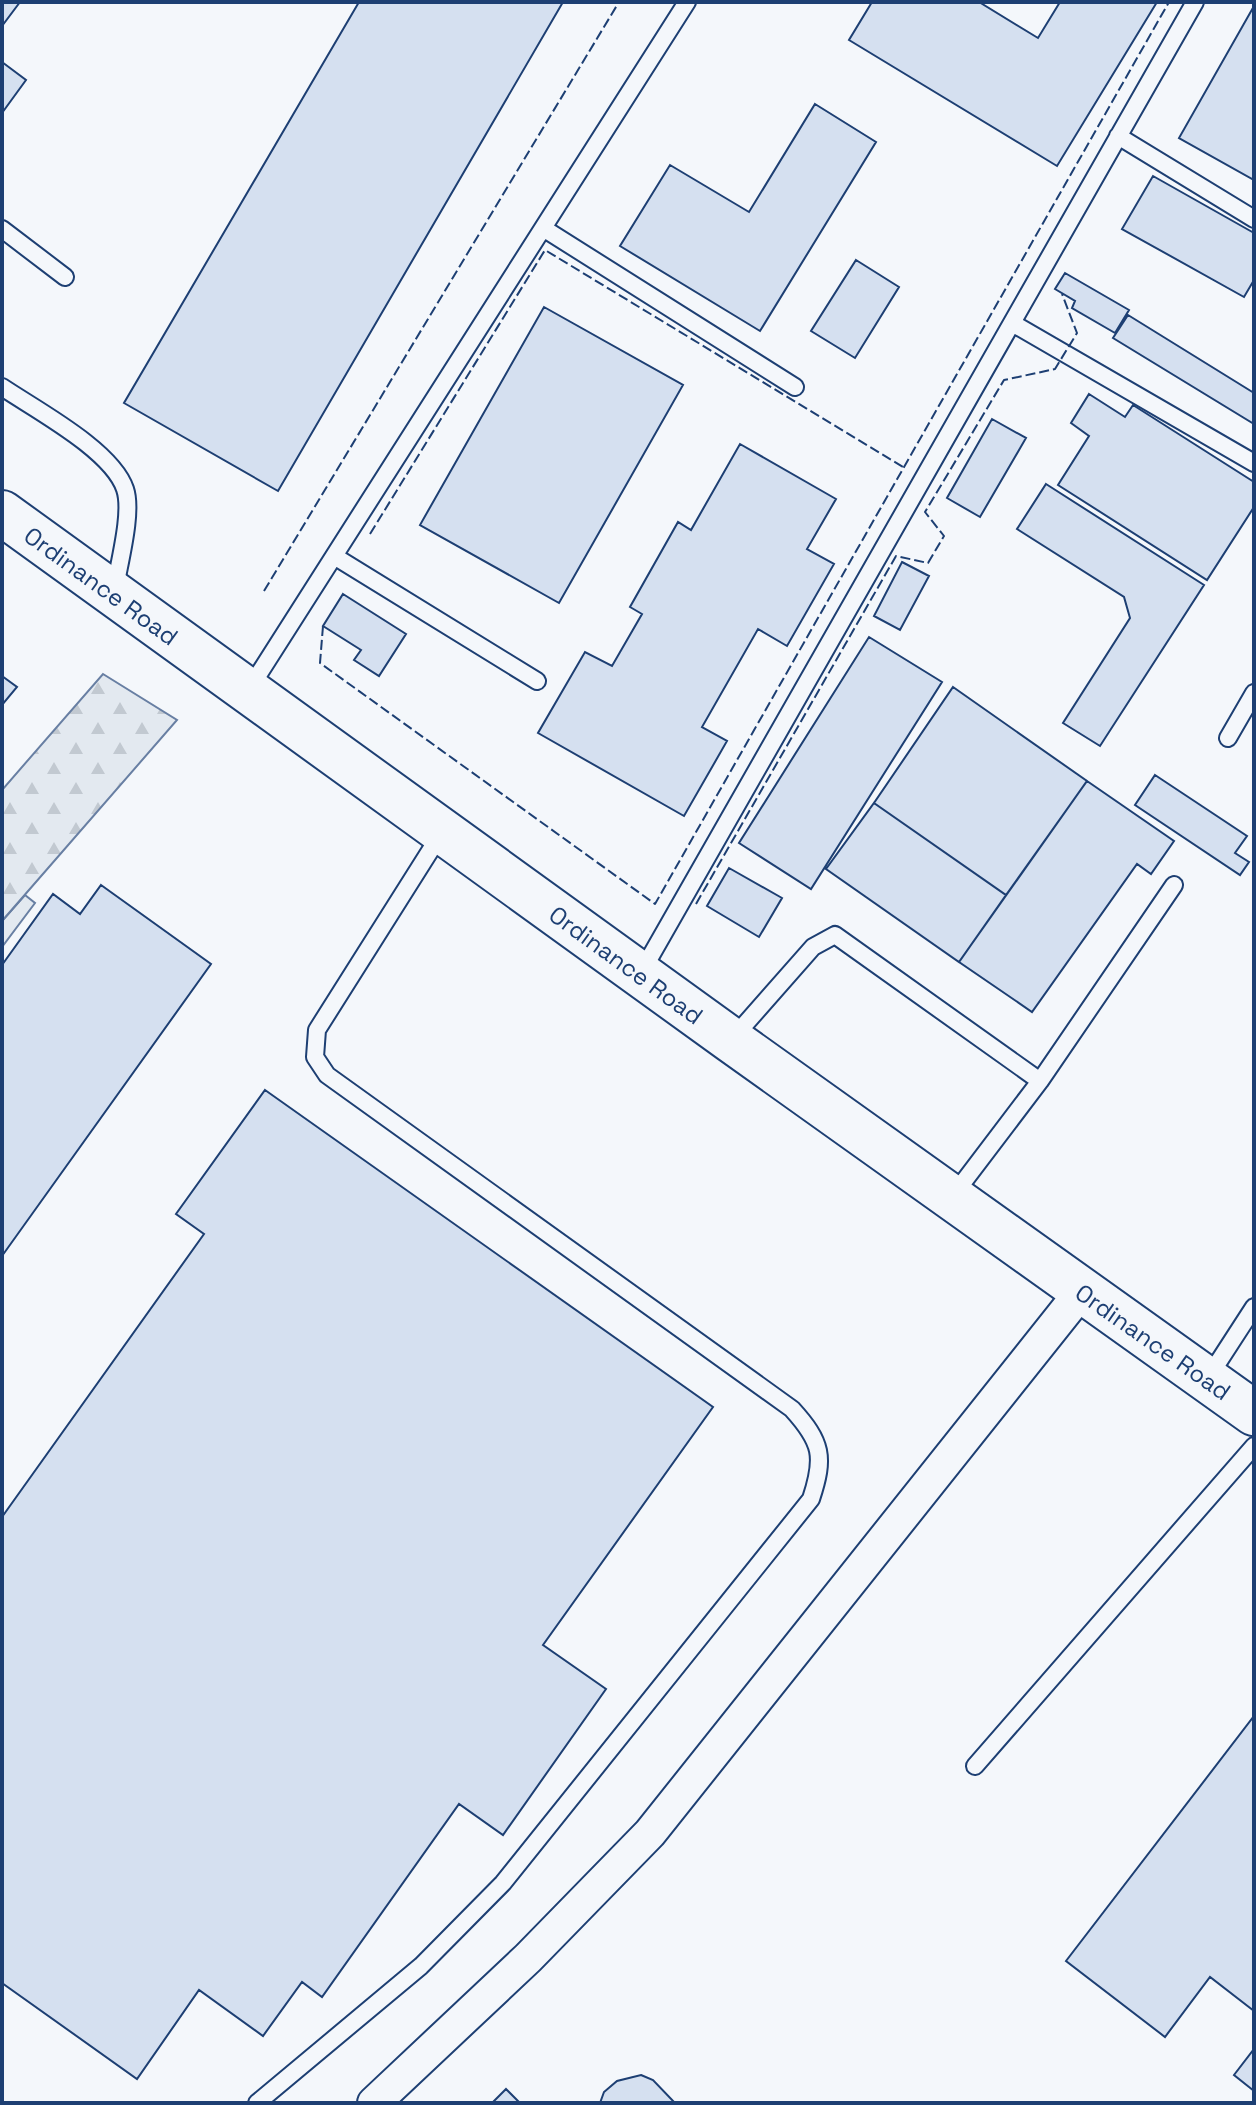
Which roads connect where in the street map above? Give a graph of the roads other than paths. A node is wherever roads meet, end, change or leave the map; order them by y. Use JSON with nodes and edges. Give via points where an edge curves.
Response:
{"nodes":[{"id":1,"x":687,"y":2,"type":"edge"},
{"id":2,"x":1195,"y":2,"type":"edge"},
{"id":3,"x":1118,"y":136,"type":"junction"},
{"id":4,"x":1254,"y":219,"type":"edge"},
{"id":5,"x":543,"y":228,"type":"junction"},
{"id":6,"x":2,"y":229,"type":"edge"},
{"id":7,"x":65,"y":277,"type":"dead end"},
{"id":8,"x":1012,"y":323,"type":"junction"},
{"id":9,"x":2,"y":387,"type":"edge"},
{"id":10,"x":795,"y":387,"type":"dead end"},
{"id":11,"x":1254,"y":463,"type":"edge"},
{"id":12,"x":2,"y":513,"type":"edge"},
{"id":13,"x":334,"y":556,"type":"junction"},
{"id":14,"x":114,"y":596,"type":"junction"},
{"id":15,"x":537,"y":681,"type":"dead end"},
{"id":16,"x":247,"y":692,"type":"junction"},
{"id":17,"x":1254,"y":693,"type":"edge"},
{"id":18,"x":1228,"y":738,"type":"dead end"},
{"id":19,"x":442,"y":832,"type":"junction"},
{"id":20,"x":1174,"y":885,"type":"dead end"},
{"id":21,"x":640,"y":975,"type":"junction"},
{"id":22,"x":731,"y":1040,"type":"junction"},
{"id":23,"x":1040,"y":1081,"type":"junction"},
{"id":24,"x":951,"y":1199,"type":"junction"},
{"id":25,"x":1081,"y":1292,"type":"junction"},
{"id":26,"x":1254,"y":1307,"type":"edge"},
{"id":27,"x":1207,"y":1379,"type":"junction"},
{"id":28,"x":1254,"y":1413,"type":"edge"},
{"id":29,"x":1254,"y":1446,"type":"edge"},
{"id":30,"x":975,"y":1766,"type":"dead end"},
{"id":31,"x":257,"y":2103,"type":"edge"},
{"id":32,"x":374,"y":2103,"type":"edge"}],
"edges":[{"from":1,"to":5,"type":"lane"},
{"from":2,"to":3,"type":"lane"},
{"from":3,"to":4,"type":"lane"},
{"from":3,"to":8,"type":"lane"},
{"from":5,"to":10,"type":"lane"},
{"from":5,"to":13,"type":"lane"},
{"from":6,"to":7,"type":"lane"},
{"from":8,"to":11,"type":"lane"},
{"from":8,"to":21,"type":"lane"},
{"from":9,"to":14,"type":"lane","via":[[95,451],[116,472],[126,491]]},
{"from":12,"to":14,"type":"street","name":"Ordinance Road"},
{"from":13,"to":15,"type":"lane"},
{"from":13,"to":16,"type":"lane"},
{"from":14,"to":16,"type":"street","name":"Ordinance Road"},
{"from":16,"to":19,"type":"street","name":"Ordinance Road"},
{"from":17,"to":18,"type":"lane"},
{"from":19,"to":21,"type":"street","name":"Ordinance Road"},
{"from":19,"to":31,"type":"lane","via":[[317,1030],[315,1057],[327,1075],[792,1409],[815,1434],[821,1468],[811,1499],[503,1883],[421,1966]]},
{"from":20,"to":23,"type":"lane"},
{"from":21,"to":22,"type":"street","name":"Ordinance Road"},
{"from":22,"to":23,"type":"lane","via":[[813,947],[835,935]]},
{"from":22,"to":24,"type":"street","name":"Ordinance Road"},
{"from":23,"to":24,"type":"lane"},
{"from":24,"to":25,"type":"street","name":"Ordinance Road"},
{"from":25,"to":27,"type":"street","name":"Ordinance Road"},
{"from":25,"to":32,"type":"street","via":[[650,1833],[528,1958]]},
{"from":26,"to":27,"type":"lane"},
{"from":27,"to":28,"type":"street","name":"Ordinance Road"},
{"from":29,"to":30,"type":"lane"}]}
